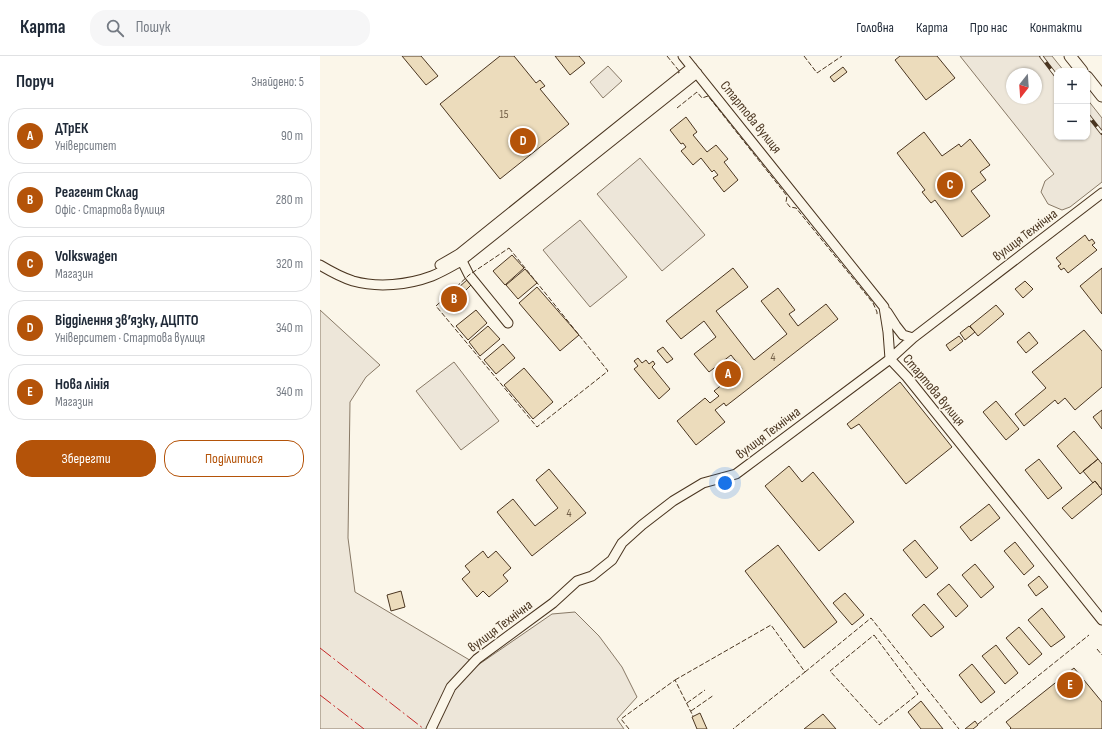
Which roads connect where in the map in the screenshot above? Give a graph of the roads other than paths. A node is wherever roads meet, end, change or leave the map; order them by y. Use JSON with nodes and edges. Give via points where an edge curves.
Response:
{"nodes":[{"id":1,"x":683,"y":56,"type":"edge"},
{"id":2,"x":1070,"y":56,"type":"edge"},
{"id":3,"x":1080,"y":68,"type":"edge"},
{"id":4,"x":694,"y":70,"type":"junction"},
{"id":5,"x":1090,"y":81,"type":"edge"},
{"id":6,"x":1102,"y":96,"type":"edge"},
{"id":7,"x":1102,"y":193,"type":"edge"},
{"id":8,"x":460,"y":257,"type":"junction"},
{"id":9,"x":320,"y":265,"type":"edge"},
{"id":10,"x":440,"y":265,"type":"dead end"},
{"id":11,"x":884,"y":307,"type":"junction"},
{"id":12,"x":508,"y":323,"type":"dead end"},
{"id":13,"x":913,"y":338,"type":"junction"},
{"id":14,"x":890,"y":359,"type":"junction"},
{"id":15,"x":1102,"y":620,"type":"edge"},
{"id":16,"x":431,"y":729,"type":"edge"}],
"edges":[{"from":1,"to":4,"type":"street","name":"Стартова вулиця"},
{"from":2,"to":3,"type":"main road"},
{"from":4,"to":8,"type":"street"},
{"from":4,"to":11,"type":"street","name":"Стартова вулиця"},
{"from":5,"to":6,"type":"main road"},
{"from":7,"to":13,"type":"street","name":"вулиця Технічна"},
{"from":8,"to":9,"type":"street","via":[[442,272],[399,284],[353,281]]},
{"from":8,"to":10,"type":"street"},
{"from":8,"to":12,"type":"street","via":[[469,275]]},
{"from":11,"to":13,"type":"street","via":[[903,335]]},
{"from":11,"to":14,"type":"street","name":"Стартова вулиця"},
{"from":13,"to":14,"type":"street","name":"вулиця Технічна"},
{"from":14,"to":15,"type":"street","name":"Стартова вулиця"},
{"from":14,"to":16,"type":"street","name":"вулиця Технічна","via":[[736,474],[703,483],[673,501],[642,525],[622,542],[612,560],[592,576],[577,581],[553,603],[477,659],[451,687]]}]}
